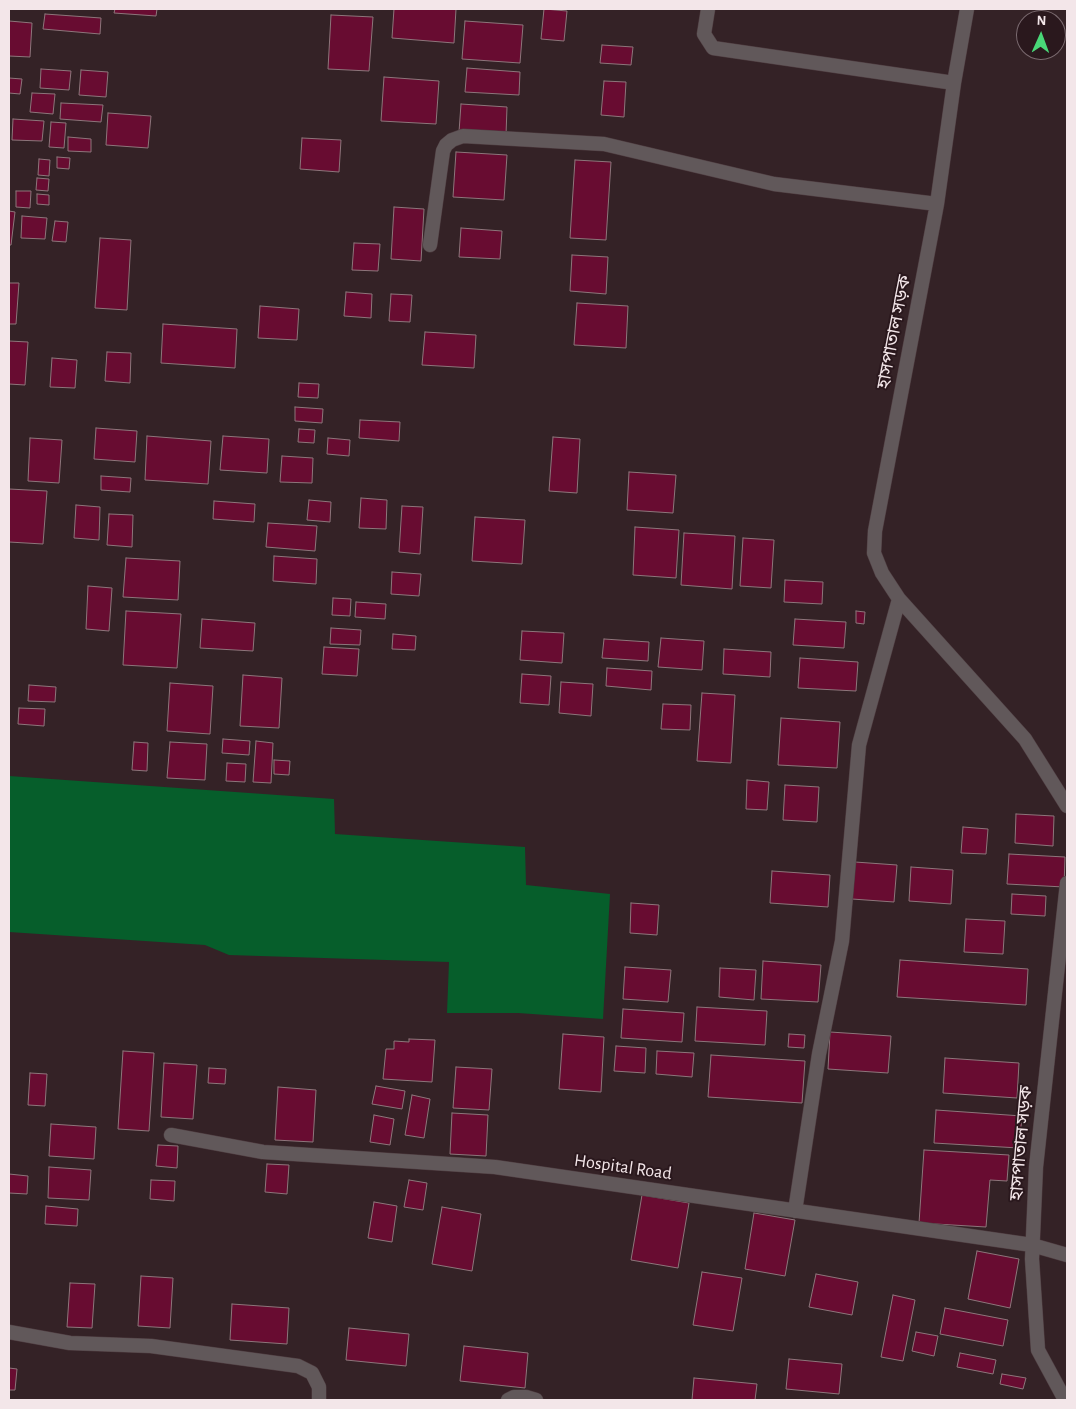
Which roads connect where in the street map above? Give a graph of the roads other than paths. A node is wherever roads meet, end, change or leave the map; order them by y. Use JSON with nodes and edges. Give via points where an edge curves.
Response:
{"nodes":[{"id":1,"x":708,"y":9,"type":"edge"},
{"id":2,"x":967,"y":9,"type":"edge"},
{"id":3,"x":954,"y":83,"type":"junction"},
{"id":4,"x":937,"y":204,"type":"junction"},
{"id":5,"x":430,"y":245,"type":"dead end"},
{"id":6,"x":899,"y":600,"type":"junction"},
{"id":7,"x":1067,"y":806,"type":"edge"},
{"id":8,"x":1067,"y":883,"type":"edge"},
{"id":9,"x":171,"y":1135,"type":"dead end"},
{"id":10,"x":795,"y":1211,"type":"junction"},
{"id":11,"x":1032,"y":1246,"type":"junction"},
{"id":12,"x":1067,"y":1255,"type":"edge"},
{"id":13,"x":9,"y":1332,"type":"edge"},
{"id":14,"x":318,"y":1400,"type":"edge"},
{"id":15,"x":508,"y":1400,"type":"edge"},
{"id":16,"x":536,"y":1400,"type":"edge"},
{"id":17,"x":1065,"y":1400,"type":"edge"}],
"edges":[{"from":1,"to":3,"type":"street","via":[[704,34],[713,48]]},
{"from":2,"to":3,"type":"street"},
{"from":3,"to":4,"type":"street","name":"হাসপাতাল সড়ক"},
{"from":4,"to":5,"type":"street","via":[[774,184],[604,144],[463,136],[446,144],[443,151]]},
{"from":4,"to":6,"type":"street","name":"হাসপাতাল সড়ক","via":[[876,531],[874,553]]},
{"from":6,"to":7,"type":"street","name":"হাসপাতাল সড়ক","via":[[1025,739]]},
{"from":6,"to":10,"type":"street","via":[[859,745],[842,941],[819,1054]]},
{"from":8,"to":11,"type":"street","name":"হাসপাতাল সড়ক","via":[[1036,1167]]},
{"from":9,"to":10,"type":"street","name":"Hospital Road","via":[[263,1152],[495,1167]]},
{"from":10,"to":11,"type":"street","name":"Hospital Road"},
{"from":11,"to":12,"type":"street","name":"Hospital Road"},
{"from":11,"to":17,"type":"street","name":"হাসপাতাল সড়ক","via":[[1038,1350]]},
{"from":13,"to":14,"type":"street","via":[[70,1343],[151,1346],[298,1366],[312,1373],[319,1387]]},
{"from":15,"to":16,"type":"street","via":[[526,1397]]}]}
